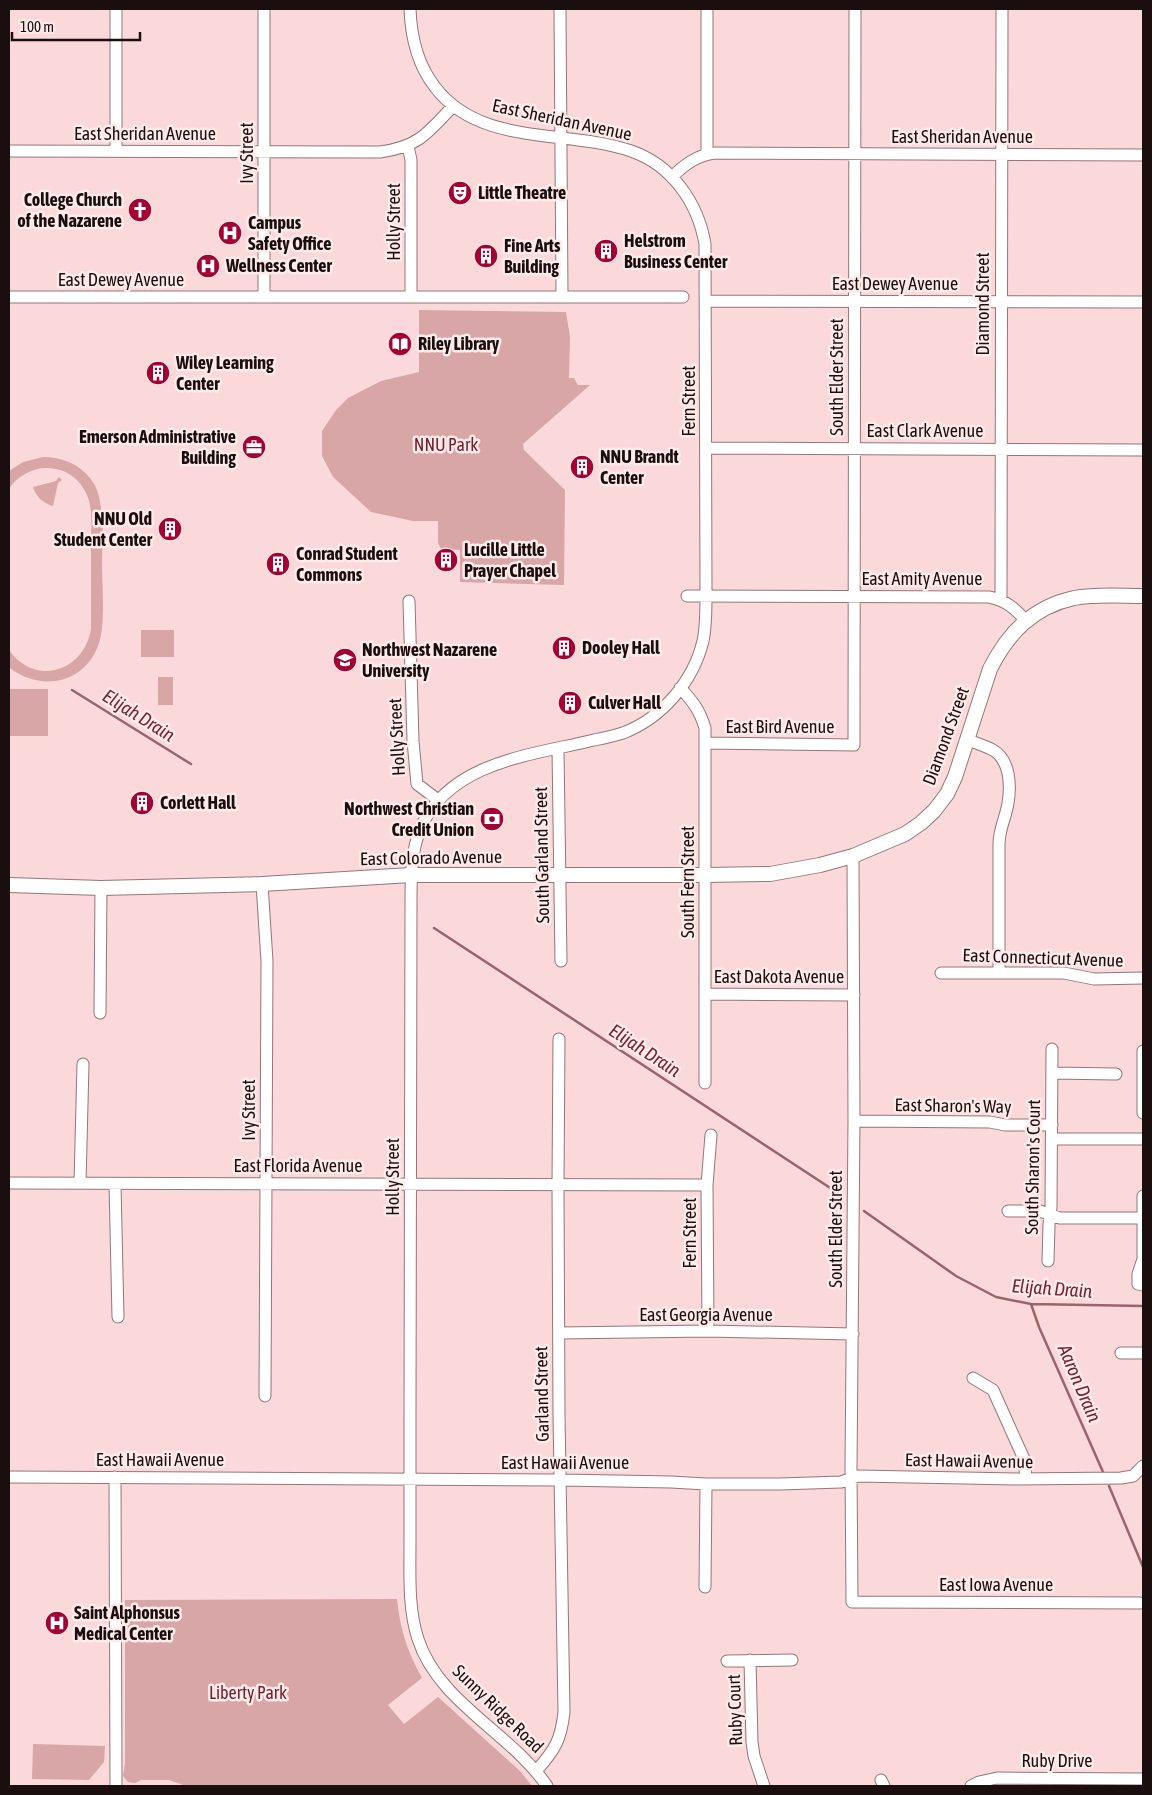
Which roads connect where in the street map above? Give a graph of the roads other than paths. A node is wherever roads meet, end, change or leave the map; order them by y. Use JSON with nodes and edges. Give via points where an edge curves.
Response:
{"nodes":[{"id":1,"x":116,"y":9,"type":"edge"},
{"id":2,"x":264,"y":9,"type":"edge"},
{"id":3,"x":410,"y":9,"type":"edge"},
{"id":4,"x":560,"y":9,"type":"edge"},
{"id":5,"x":707,"y":9,"type":"edge"},
{"id":6,"x":855,"y":9,"type":"edge"},
{"id":7,"x":1002,"y":9,"type":"edge"},
{"id":8,"x":453,"y":106,"type":"junction"},
{"id":9,"x":560,"y":138,"type":"junction"},
{"id":10,"x":408,"y":146,"type":"junction"},
{"id":11,"x":9,"y":151,"type":"edge"},
{"id":12,"x":116,"y":151,"type":"junction"},
{"id":13,"x":264,"y":151,"type":"junction"},
{"id":14,"x":707,"y":154,"type":"junction"},
{"id":15,"x":854,"y":154,"type":"junction"},
{"id":16,"x":1002,"y":154,"type":"junction"},
{"id":17,"x":1143,"y":155,"type":"edge"},
{"id":18,"x":672,"y":177,"type":"junction"},
{"id":19,"x":562,"y":297,"type":"junction"},
{"id":20,"x":9,"y":298,"type":"edge"},
{"id":21,"x":264,"y":298,"type":"junction"},
{"id":22,"x":411,"y":298,"type":"junction"},
{"id":23,"x":683,"y":298,"type":"dead end"},
{"id":24,"x":706,"y":301,"type":"junction"},
{"id":25,"x":854,"y":301,"type":"junction"},
{"id":26,"x":1002,"y":302,"type":"junction"},
{"id":27,"x":1143,"y":302,"type":"edge"},
{"id":28,"x":706,"y":448,"type":"junction"},
{"id":29,"x":854,"y":449,"type":"junction"},
{"id":30,"x":1001,"y":449,"type":"junction"},
{"id":31,"x":1143,"y":450,"type":"edge"},
{"id":32,"x":687,"y":596,"type":"dead end"},
{"id":33,"x":706,"y":596,"type":"junction"},
{"id":34,"x":1143,"y":596,"type":"edge"},
{"id":35,"x":854,"y":597,"type":"junction"},
{"id":36,"x":1001,"y":600,"type":"junction"},
{"id":37,"x":409,"y":601,"type":"dead end"},
{"id":38,"x":1025,"y":620,"type":"junction"},
{"id":39,"x":680,"y":688,"type":"junction"},
{"id":40,"x":968,"y":740,"type":"junction"},
{"id":41,"x":706,"y":744,"type":"junction"},
{"id":42,"x":854,"y":745,"type":"joint"},
{"id":43,"x":558,"y":749,"type":"junction"},
{"id":44,"x":438,"y":800,"type":"junction"},
{"id":45,"x":853,"y":856,"type":"junction"},
{"id":46,"x":411,"y":875,"type":"junction"},
{"id":47,"x":559,"y":875,"type":"junction"},
{"id":48,"x":705,"y":875,"type":"junction"},
{"id":49,"x":262,"y":884,"type":"junction"},
{"id":50,"x":9,"y":885,"type":"edge"},
{"id":51,"x":101,"y":888,"type":"junction"},
{"id":52,"x":561,"y":961,"type":"dead end"},
{"id":53,"x":941,"y":973,"type":"dead end"},
{"id":54,"x":999,"y":973,"type":"junction"},
{"id":55,"x":1143,"y":978,"type":"edge"},
{"id":56,"x":705,"y":994,"type":"junction"},
{"id":57,"x":854,"y":995,"type":"junction"},
{"id":58,"x":100,"y":1013,"type":"dead end"},
{"id":59,"x":559,"y":1039,"type":"dead end"},
{"id":60,"x":1052,"y":1049,"type":"dead end"},
{"id":61,"x":1143,"y":1052,"type":"edge"},
{"id":62,"x":83,"y":1064,"type":"dead end"},
{"id":63,"x":1052,"y":1073,"type":"junction"},
{"id":64,"x":1116,"y":1074,"type":"dead end"},
{"id":65,"x":705,"y":1083,"type":"dead end"},
{"id":66,"x":1143,"y":1113,"type":"edge"},
{"id":67,"x":854,"y":1121,"type":"junction"},
{"id":68,"x":1052,"y":1125,"type":"junction"},
{"id":69,"x":712,"y":1135,"type":"dead end"},
{"id":70,"x":1052,"y":1139,"type":"junction"},
{"id":71,"x":1143,"y":1139,"type":"edge"},
{"id":72,"x":9,"y":1183,"type":"edge"},
{"id":73,"x":80,"y":1183,"type":"junction"},
{"id":74,"x":266,"y":1183,"type":"junction"},
{"id":75,"x":116,"y":1184,"type":"junction"},
{"id":76,"x":411,"y":1184,"type":"junction"},
{"id":77,"x":558,"y":1185,"type":"junction"},
{"id":78,"x":707,"y":1185,"type":"junction"},
{"id":79,"x":1143,"y":1196,"type":"edge"},
{"id":80,"x":1008,"y":1211,"type":"dead end"},
{"id":81,"x":1050,"y":1214,"type":"junction"},
{"id":82,"x":1143,"y":1218,"type":"edge"},
{"id":83,"x":1048,"y":1262,"type":"dead end"},
{"id":84,"x":1141,"y":1284,"type":"edge"},
{"id":85,"x":118,"y":1317,"type":"dead end"},
{"id":86,"x":708,"y":1331,"type":"junction"},
{"id":87,"x":559,"y":1333,"type":"junction"},
{"id":88,"x":853,"y":1334,"type":"junction"},
{"id":89,"x":1121,"y":1353,"type":"dead end"},
{"id":90,"x":1143,"y":1353,"type":"edge"},
{"id":91,"x":973,"y":1378,"type":"dead end"},
{"id":92,"x":265,"y":1396,"type":"dead end"},
{"id":93,"x":1143,"y":1466,"type":"edge"},
{"id":94,"x":9,"y":1477,"type":"edge"},
{"id":95,"x":115,"y":1477,"type":"junction"},
{"id":96,"x":410,"y":1479,"type":"junction"},
{"id":97,"x":851,"y":1479,"type":"junction"},
{"id":98,"x":1026,"y":1479,"type":"junction"},
{"id":99,"x":561,"y":1480,"type":"junction"},
{"id":100,"x":706,"y":1484,"type":"junction"},
{"id":101,"x":705,"y":1587,"type":"dead end"},
{"id":102,"x":852,"y":1602,"type":"joint"},
{"id":103,"x":1140,"y":1603,"type":"dead end"},
{"id":104,"x":750,"y":1660,"type":"junction"},
{"id":105,"x":792,"y":1660,"type":"dead end"},
{"id":106,"x":727,"y":1661,"type":"dead end"},
{"id":107,"x":536,"y":1771,"type":"junction"},
{"id":108,"x":1143,"y":1779,"type":"edge"},
{"id":109,"x":1027,"y":1782,"type":"edge"},
{"id":110,"x":116,"y":1786,"type":"edge"},
{"id":111,"x":547,"y":1786,"type":"edge"},
{"id":112,"x":764,"y":1786,"type":"edge"},
{"id":113,"x":972,"y":1786,"type":"edge"}],
"edges":[{"from":1,"to":12,"type":"street"},
{"from":2,"to":13,"type":"street","name":"Ivy Street"},
{"from":3,"to":8,"type":"street","via":[[415,50],[427,76]]},
{"from":4,"to":9,"type":"street"},
{"from":5,"to":14,"type":"street"},
{"from":6,"to":15,"type":"street","name":"South Elder Street"},
{"from":7,"to":16,"type":"street","name":"Diamond Street"},
{"from":8,"to":9,"type":"street","name":"East Sheridan Avenue","via":[[466,116],[486,124]]},
{"from":8,"to":10,"type":"street","name":"East Sheridan Avenue"},
{"from":9,"to":18,"type":"street","name":"East Sheridan Avenue","via":[[631,151]]},
{"from":9,"to":19,"type":"street"},
{"from":10,"to":13,"type":"street","name":"East Sheridan Avenue","via":[[380,152]]},
{"from":10,"to":22,"type":"street","name":"Holly Street","via":[[411,160]]},
{"from":11,"to":12,"type":"street","name":"East Sheridan Avenue"},
{"from":12,"to":13,"type":"street","name":"East Sheridan Avenue"},
{"from":13,"to":21,"type":"street","name":"Ivy Street"},
{"from":14,"to":15,"type":"street","name":"East Sheridan Avenue"},
{"from":14,"to":18,"type":"street","name":"East Sheridan Avenue","via":[[685,164]]},
{"from":15,"to":16,"type":"street","name":"East Sheridan Avenue"},
{"from":15,"to":25,"type":"street","name":"South Elder Street"},
{"from":16,"to":17,"type":"street","name":"East Sheridan Avenue"},
{"from":16,"to":26,"type":"street","name":"Diamond Street"},
{"from":18,"to":24,"type":"street","name":"Fern Street","via":[[689,197],[702,227]]},
{"from":19,"to":22,"type":"street","name":"East Dewey Avenue"},
{"from":19,"to":23,"type":"street","name":"East Dewey Avenue"},
{"from":20,"to":21,"type":"street","name":"East Dewey Avenue"},
{"from":21,"to":22,"type":"street","name":"East Dewey Avenue"},
{"from":24,"to":25,"type":"street","name":"East Dewey Avenue"},
{"from":24,"to":28,"type":"street","name":"Fern Street"},
{"from":25,"to":26,"type":"street","name":"East Dewey Avenue"},
{"from":25,"to":29,"type":"street","name":"South Elder Street"},
{"from":26,"to":27,"type":"street","name":"East Dewey Avenue"},
{"from":26,"to":30,"type":"street","name":"Diamond Street"},
{"from":28,"to":29,"type":"street","name":"East Clark Avenue"},
{"from":28,"to":33,"type":"street","name":"Fern Street"},
{"from":29,"to":30,"type":"street","name":"East Clark Avenue"},
{"from":29,"to":35,"type":"street","name":"South Elder Street"},
{"from":30,"to":31,"type":"street","name":"East Clark Avenue"},
{"from":30,"to":36,"type":"street","name":"Diamond Street"},
{"from":32,"to":33,"type":"street","name":"East Amity Avenue"},
{"from":33,"to":35,"type":"street","name":"East Amity Avenue"},
{"from":33,"to":39,"type":"street","name":"Fern Street","via":[[703,641],[694,667]]},
{"from":34,"to":38,"type":"main road","via":[[1075,598],[1048,606]]},
{"from":35,"to":36,"type":"street","name":"East Amity Avenue","via":[[989,597]]},
{"from":35,"to":42,"type":"street","name":"South Elder Street"},
{"from":36,"to":38,"type":"street","name":"East Amity Avenue","via":[[1016,609]]},
{"from":37,"to":44,"type":"street","name":"Holly Street","via":[[417,784]]},
{"from":38,"to":40,"type":"main road","name":"Diamond Street","via":[[1009,637],[990,669]]},
{"from":39,"to":41,"type":"street","name":"South Fern Street","via":[[702,716]]},
{"from":39,"to":43,"type":"street","via":[[644,723],[623,733]]},
{"from":40,"to":45,"type":"main road","name":"Diamond Street","via":[[947,794],[934,811],[905,834]]},
{"from":40,"to":54,"type":"street","via":[[997,753],[1008,770],[1009,802],[1001,824],[999,844]]},
{"from":41,"to":42,"type":"street","name":"East Bird Avenue"},
{"from":41,"to":48,"type":"street","name":"South Fern Street"},
{"from":43,"to":44,"type":"street","via":[[496,763],[466,778]]},
{"from":43,"to":47,"type":"street","name":"South Garland Street"},
{"from":44,"to":46,"type":"street","via":[[422,826],[413,851]]},
{"from":45,"to":48,"type":"main road","name":"East Colorado Avenue","via":[[770,874]]},
{"from":45,"to":57,"type":"street","name":"South Elder Street"},
{"from":46,"to":47,"type":"main road","name":"East Colorado Avenue"},
{"from":46,"to":49,"type":"main road","name":"East Colorado Avenue"},
{"from":46,"to":76,"type":"street","name":"Holly Street"},
{"from":47,"to":48,"type":"main road","name":"East Colorado Avenue"},
{"from":47,"to":52,"type":"street","name":"South Garland Street"},
{"from":48,"to":56,"type":"street","name":"South Fern Street"},
{"from":49,"to":51,"type":"main road","name":"East Colorado Avenue"},
{"from":49,"to":74,"type":"street","name":"Ivy Street","via":[[268,961]]},
{"from":50,"to":51,"type":"main road","name":"East Colorado Avenue"},
{"from":51,"to":58,"type":"street"},
{"from":53,"to":54,"type":"street","name":"East Connecticut Avenue"},
{"from":54,"to":55,"type":"street","name":"East Connecticut Avenue"},
{"from":56,"to":57,"type":"street","name":"East Dakota Avenue"},
{"from":56,"to":65,"type":"street","name":"South Fern Street"},
{"from":57,"to":67,"type":"street","name":"South Elder Street"},
{"from":59,"to":77,"type":"street","name":"Garland Street"},
{"from":60,"to":63,"type":"street","name":"South Sharon's Court"},
{"from":61,"to":66,"type":"street"},
{"from":62,"to":73,"type":"street"},
{"from":63,"to":64,"type":"street"},
{"from":63,"to":68,"type":"street","name":"South Sharon's Court"},
{"from":67,"to":68,"type":"street","name":"East Sharon's Way"},
{"from":67,"to":88,"type":"street","name":"South Elder Street"},
{"from":68,"to":70,"type":"street","name":"South Sharon's Court"},
{"from":69,"to":78,"type":"street","name":"Fern Street"},
{"from":70,"to":71,"type":"street"},
{"from":70,"to":81,"type":"street","name":"South Sharon's Court"},
{"from":72,"to":73,"type":"street","name":"East Florida Avenue"},
{"from":73,"to":75,"type":"street","name":"East Florida Avenue"},
{"from":74,"to":75,"type":"street","name":"East Florida Avenue"},
{"from":74,"to":76,"type":"street","name":"East Florida Avenue"},
{"from":74,"to":92,"type":"street","name":"Ivy Street"},
{"from":75,"to":85,"type":"street"},
{"from":76,"to":77,"type":"street","name":"East Florida Avenue"},
{"from":76,"to":96,"type":"street","name":"Holly Street"},
{"from":77,"to":78,"type":"street","name":"East Florida Avenue"},
{"from":77,"to":87,"type":"street","name":"Garland Street"},
{"from":78,"to":86,"type":"street","name":"Fern Street"},
{"from":79,"to":82,"type":"street"},
{"from":80,"to":81,"type":"street"},
{"from":81,"to":82,"type":"street","via":[[1060,1218]]},
{"from":81,"to":83,"type":"street","name":"South Sharon's Court"},
{"from":82,"to":84,"type":"street","via":[[1142,1259],[1138,1274]]},
{"from":86,"to":87,"type":"street","name":"East Georgia Avenue"},
{"from":86,"to":88,"type":"street","name":"East Georgia Avenue"},
{"from":87,"to":99,"type":"street","name":"Garland Street"},
{"from":88,"to":97,"type":"street","name":"South Elder Street"},
{"from":89,"to":90,"type":"street"},
{"from":91,"to":98,"type":"street","via":[[993,1390],[1024,1459]]},
{"from":93,"to":98,"type":"street","name":"East Hawaii Avenue","via":[[1133,1476],[1121,1478]]},
{"from":94,"to":95,"type":"street","name":"East Hawaii Avenue"},
{"from":95,"to":96,"type":"street","name":"East Hawaii Avenue"},
{"from":95,"to":110,"type":"street"},
{"from":96,"to":99,"type":"street","name":"East Hawaii Avenue"},
{"from":96,"to":107,"type":"street","name":"Sunny Ridge Road","via":[[413,1617],[427,1661],[456,1697]]},
{"from":97,"to":98,"type":"street","name":"East Hawaii Avenue","via":[[865,1476]]},
{"from":97,"to":100,"type":"street","name":"East Hawaii Avenue","via":[[841,1482]]},
{"from":97,"to":102,"type":"street","name":"South Elder Street"},
{"from":99,"to":100,"type":"street","name":"East Hawaii Avenue"},
{"from":99,"to":107,"type":"street","name":"Garland Street","via":[[564,1712],[559,1740]]},
{"from":100,"to":101,"type":"street"},
{"from":102,"to":103,"type":"street","name":"East Iowa Avenue"},
{"from":104,"to":105,"type":"street","name":"Ruby Court"},
{"from":104,"to":106,"type":"street","name":"Ruby Court"},
{"from":104,"to":112,"type":"street","name":"Ruby Court","via":[[752,1742]]},
{"from":107,"to":111,"type":"street","name":"Sunny Ridge Road"},
{"from":108,"to":109,"type":"street","name":"Ruby Drive"},
{"from":109,"to":113,"type":"street","name":"Ruby Drive","via":[[998,1778]]}]}
